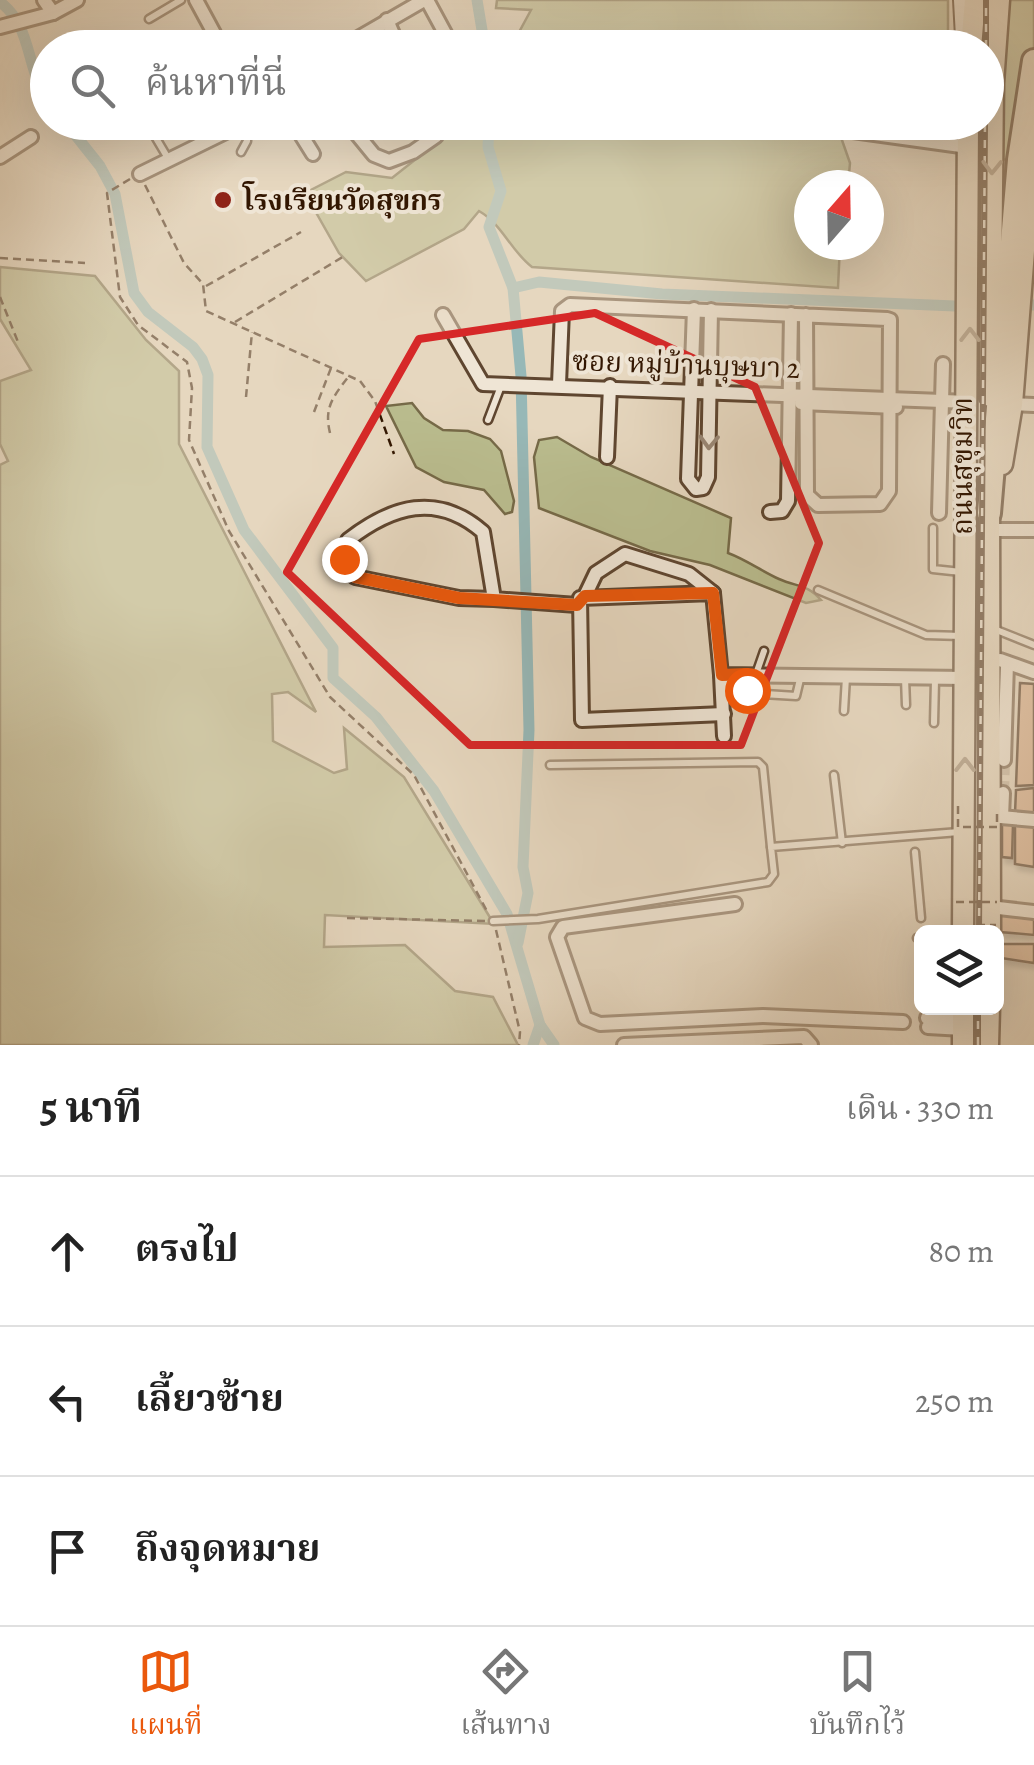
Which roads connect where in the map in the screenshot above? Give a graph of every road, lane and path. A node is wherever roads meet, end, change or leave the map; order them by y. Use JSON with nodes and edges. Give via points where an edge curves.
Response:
{"nodes":[{"id":1,"x":76,"y":0,"type":"edge"},
{"id":2,"x":182,"y":0,"type":"edge"},
{"id":3,"x":196,"y":0,"type":"edge"},
{"id":4,"x":423,"y":0,"type":"edge"},
{"id":5,"x":963,"y":0,"type":"edge"},
{"id":6,"x":974,"y":0,"type":"edge"},
{"id":7,"x":999,"y":0,"type":"edge"},
{"id":8,"x":48,"y":9,"type":"edge"},
{"id":9,"x":149,"y":19,"type":"dead end"},
{"id":10,"x":387,"y":20,"type":"junction"},
{"id":11,"x":3,"y":26,"type":"edge"},
{"id":12,"x":212,"y":30,"type":"edge"},
{"id":13,"x":371,"y":30,"type":"edge"},
{"id":14,"x":392,"y":30,"type":"edge"},
{"id":15,"x":442,"y":30,"type":"edge"},
{"id":16,"x":966,"y":30,"type":"edge"},
{"id":17,"x":970,"y":30,"type":"edge"},
{"id":18,"x":996,"y":30,"type":"edge"},
{"id":19,"x":1034,"y":61,"type":"edge"},
{"id":20,"x":1034,"y":123,"type":"edge"},
{"id":21,"x":30,"y":138,"type":"edge"},
{"id":22,"x":158,"y":140,"type":"edge"},
{"id":23,"x":210,"y":140,"type":"edge"},
{"id":24,"x":247,"y":140,"type":"edge"},
{"id":25,"x":304,"y":140,"type":"edge"},
{"id":26,"x":361,"y":140,"type":"edge"},
{"id":27,"x":430,"y":140,"type":"edge"},
{"id":28,"x":917,"y":140,"type":"edge"},
{"id":29,"x":968,"y":140,"type":"edge"},
{"id":30,"x":992,"y":140,"type":"edge"},
{"id":31,"x":968,"y":148,"type":"junction"},
{"id":32,"x":242,"y":152,"type":"dead end"},
{"id":33,"x":312,"y":154,"type":"dead end"},
{"id":34,"x":0,"y":157,"type":"edge"},
{"id":35,"x":170,"y":160,"type":"junction"},
{"id":36,"x":140,"y":174,"type":"joint"},
{"id":37,"x":124,"y":182,"type":"dead end"},
{"id":38,"x":301,"y":232,"type":"dead end"},
{"id":39,"x":346,"y":254,"type":"dead end"},
{"id":40,"x":1029,"y":257,"type":"edge"},
{"id":41,"x":0,"y":258,"type":"edge"},
{"id":42,"x":85,"y":263,"type":"dead end"},
{"id":43,"x":204,"y":287,"type":"junction"},
{"id":44,"x":0,"y":297,"type":"edge"},
{"id":45,"x":694,"y":309,"type":"junction"},
{"id":46,"x":712,"y":310,"type":"junction"},
{"id":47,"x":443,"y":314,"type":"dead end"},
{"id":48,"x":791,"y":314,"type":"junction"},
{"id":49,"x":806,"y":315,"type":"junction"},
{"id":50,"x":233,"y":322,"type":"junction"},
{"id":51,"x":253,"y":331,"type":"junction"},
{"id":52,"x":18,"y":342,"type":"dead end"},
{"id":53,"x":1026,"y":342,"type":"edge"},
{"id":54,"x":943,"y":364,"type":"dead end"},
{"id":55,"x":331,"y":366,"type":"junction"},
{"id":56,"x":350,"y":375,"type":"junction"},
{"id":57,"x":559,"y":384,"type":"junction"},
{"id":58,"x":513,"y":386,"type":"junction"},
{"id":59,"x":610,"y":386,"type":"junction"},
{"id":60,"x":692,"y":390,"type":"junction"},
{"id":61,"x":711,"y":390,"type":"junction"},
{"id":62,"x":246,"y":397,"type":"dead end"},
{"id":63,"x":790,"y":397,"type":"junction"},
{"id":64,"x":807,"y":399,"type":"junction"},
{"id":65,"x":888,"y":403,"type":"junction"},
{"id":66,"x":1012,"y":404,"type":"junction"},
{"id":67,"x":1034,"y":404,"type":"edge"},
{"id":68,"x":942,"y":405,"type":"junction"},
{"id":69,"x":969,"y":406,"type":"junction"},
{"id":70,"x":314,"y":412,"type":"dead end"},
{"id":71,"x":488,"y":420,"type":"dead end"},
{"id":72,"x":330,"y":433,"type":"dead end"},
{"id":73,"x":394,"y":454,"type":"dead end"},
{"id":74,"x":607,"y":457,"type":"dead end"},
{"id":75,"x":770,"y":512,"type":"dead end"},
{"id":76,"x":939,"y":513,"type":"dead end"},
{"id":77,"x":989,"y":524,"type":"junction"},
{"id":78,"x":933,"y":528,"type":"dead end"},
{"id":79,"x":1034,"y":530,"type":"edge"},
{"id":80,"x":988,"y":571,"type":"junction"},
{"id":81,"x":966,"y":572,"type":"junction"},
{"id":82,"x":818,"y":590,"type":"dead end"},
{"id":83,"x":713,"y":593,"type":"junction"},
{"id":84,"x":494,"y":599,"type":"junction"},
{"id":85,"x":581,"y":600,"type":"junction"},
{"id":86,"x":988,"y":626,"type":"junction"},
{"id":87,"x":965,"y":636,"type":"junction"},
{"id":88,"x":1034,"y":645,"type":"edge"},
{"id":89,"x":764,"y":651,"type":"dead end"},
{"id":90,"x":997,"y":660,"type":"junction"},
{"id":91,"x":1034,"y":672,"type":"edge"},
{"id":92,"x":751,"y":674,"type":"junction"},
{"id":93,"x":722,"y":675,"type":"junction"},
{"id":94,"x":801,"y":675,"type":"junction"},
{"id":95,"x":846,"y":676,"type":"junction"},
{"id":96,"x":905,"y":677,"type":"junction"},
{"id":97,"x":936,"y":678,"type":"junction"},
{"id":98,"x":966,"y":678,"type":"junction"},
{"id":99,"x":906,"y":705,"type":"dead end"},
{"id":100,"x":844,"y":710,"type":"dead end"},
{"id":101,"x":724,"y":714,"type":"junction"},
{"id":102,"x":934,"y":723,"type":"dead end"},
{"id":103,"x":724,"y":736,"type":"dead end"},
{"id":104,"x":1004,"y":760,"type":"tunnel mouth"},
{"id":105,"x":550,"y":765,"type":"dead end"},
{"id":106,"x":834,"y":775,"type":"dead end"},
{"id":107,"x":1002,"y":793,"type":"tunnel mouth"},
{"id":108,"x":958,"y":806,"type":"dead end"},
{"id":109,"x":996,"y":814,"type":"junction"},
{"id":110,"x":1034,"y":820,"type":"edge"},
{"id":111,"x":965,"y":831,"type":"junction"},
{"id":112,"x":842,"y":842,"type":"junction"},
{"id":113,"x":771,"y":847,"type":"junction"},
{"id":114,"x":915,"y":852,"type":"dead end"},
{"id":115,"x":956,"y":902,"type":"dead end"},
{"id":116,"x":735,"y":904,"type":"dead end"},
{"id":117,"x":1034,"y":912,"type":"edge"},
{"id":118,"x":347,"y":918,"type":"dead end"},
{"id":119,"x":921,"y":918,"type":"dead end"},
{"id":120,"x":985,"y":921,"type":"edge"},
{"id":121,"x":494,"y":922,"type":"junction"},
{"id":122,"x":988,"y":1015,"type":"edge"},
{"id":123,"x":963,"y":1026,"type":"edge"},
{"id":124,"x":519,"y":1045,"type":"edge"},
{"id":125,"x":624,"y":1045,"type":"edge"},
{"id":126,"x":811,"y":1045,"type":"edge"},
{"id":127,"x":988,"y":1045,"type":"edge"}],
"edges":[{"from":1,"to":8,"type":"street"},
{"from":2,"to":9,"type":"lane"},
{"from":3,"to":12,"type":"street"},
{"from":4,"to":10,"type":"street"},
{"from":4,"to":15,"type":"street"},
{"from":5,"to":16,"type":"main road"},
{"from":6,"to":17,"type":"highway"},
{"from":7,"to":18,"type":"highway","name":"ถนนสุขุมวิท","one_way":true},
{"from":8,"to":11,"type":"street"},
{"from":10,"to":13,"type":"street"},
{"from":10,"to":14,"type":"street"},
{"from":19,"to":77,"type":"highway"},
{"from":20,"to":40,"type":"highway"},
{"from":21,"to":34,"type":"street"},
{"from":22,"to":35,"type":"lane"},
{"from":23,"to":35,"type":"street"},
{"from":24,"to":32,"type":"lane"},
{"from":25,"to":33,"type":"street"},
{"from":26,"to":27,"type":"street","via":[[389,161]]},
{"from":28,"to":31,"type":"street"},
{"from":29,"to":31,"type":"highway","name":"ถนนสุขุมวิท"},
{"from":30,"to":77,"type":"highway","name":"ถนนสุขุมวิท","one_way":true},
{"from":69,"to":31,"type":"highway","name":"ถนนสุขุมวิท","one_way":true},
{"from":35,"to":36,"type":"street"},
{"from":36,"to":43,"type":"path","via":[[184,263]]},
{"from":37,"to":121,"type":"path","via":[[107,193],[120,297],[138,325],[187,362],[189,440],[223,520],[330,697],[414,775]]},
{"from":38,"to":43,"type":"path"},
{"from":39,"to":50,"type":"path"},
{"from":40,"to":53,"type":"highway"},
{"from":41,"to":42,"type":"path"},
{"from":43,"to":50,"type":"path","via":[[206,311]]},
{"from":44,"to":52,"type":"path"},
{"from":45,"to":46,"type":"street"},
{"from":45,"to":57,"type":"street","via":[[564,307]]},
{"from":45,"to":60,"type":"street"},
{"from":46,"to":48,"type":"street"},
{"from":46,"to":61,"type":"street"},
{"from":47,"to":58,"type":"street","via":[[476,380]]},
{"from":48,"to":49,"type":"street"},
{"from":48,"to":63,"type":"street"},
{"from":49,"to":64,"type":"street"},
{"from":49,"to":65,"type":"street","via":[[890,320]]},
{"from":50,"to":51,"type":"path"},
{"from":51,"to":55,"type":"path"},
{"from":51,"to":62,"type":"path"},
{"from":53,"to":66,"type":"highway"},
{"from":54,"to":68,"type":"street"},
{"from":55,"to":56,"type":"path"},
{"from":55,"to":70,"type":"path"},
{"from":56,"to":72,"type":"path","via":[[328,403]]},
{"from":56,"to":73,"type":"path","via":[[369,390]]},
{"from":57,"to":58,"type":"street","name":"ซอย หมู่บ้านบุษบา 2"},
{"from":57,"to":59,"type":"street","name":"ซอย หมู่บ้านบุษบา 2"},
{"from":58,"to":71,"type":"lane"},
{"from":59,"to":60,"type":"street","name":"ซอย หมู่บ้านบุษบา 2"},
{"from":59,"to":74,"type":"street"},
{"from":60,"to":61,"type":"street","name":"ซอย หมู่บ้านบุษบา 2"},
{"from":61,"to":60,"type":"street","one_way":true,"via":[[708,477],[696,489],[688,484]]},
{"from":61,"to":63,"type":"street","name":"ซอย หมู่บ้านบุษบา 2"},
{"from":63,"to":64,"type":"street","name":"ซอย หมู่บ้านบุษบา 2"},
{"from":63,"to":75,"type":"street","via":[[786,506]]},
{"from":64,"to":65,"type":"street","name":"ซอย หมู่บ้านบุษบา 2"},
{"from":64,"to":65,"type":"street","via":[[807,495],[818,505],[886,500]]},
{"from":65,"to":68,"type":"street","name":"ซอย หมู่บ้านบุษบา 2"},
{"from":66,"to":67,"type":"street"},
{"from":66,"to":77,"type":"highway"},
{"from":68,"to":69,"type":"street","name":"ซอย หมู่บ้านบุษบา 2"},
{"from":68,"to":76,"type":"street"},
{"from":69,"to":81,"type":"highway","name":"ถนนสุขุมวิท"},
{"from":77,"to":79,"type":"street"},
{"from":77,"to":80,"type":"highway","name":"ถนนสุขุมวิท"},
{"from":78,"to":81,"type":"lane","via":[[934,568]]},
{"from":80,"to":81,"type":"highway"},
{"from":80,"to":86,"type":"highway","name":"ถนนสุขุมวิท"},
{"from":81,"to":87,"type":"highway","name":"ถนนสุขุมวิท"},
{"from":82,"to":87,"type":"lane","via":[[926,635]]},
{"from":83,"to":85,"type":"street"},
{"from":83,"to":85,"type":"street","via":[[689,574],[625,554],[596,573]]},
{"from":83,"to":93,"type":"street"},
{"from":84,"to":84,"type":"street","via":[[355,577],[344,559],[348,540],[409,506],[445,512],[483,532]]},
{"from":84,"to":85,"type":"street"},
{"from":85,"to":101,"type":"street","via":[[582,720]]},
{"from":86,"to":88,"type":"lane"},
{"from":86,"to":90,"type":"highway","name":"ถนนสุขุมวิท"},
{"from":87,"to":98,"type":"highway","name":"ถนนสุขุมวิท"},
{"from":89,"to":92,"type":"lane"},
{"from":90,"to":91,"type":"street"},
{"from":90,"to":104,"type":"street"},
{"from":90,"to":109,"type":"highway","name":"ถนนสุขุมวิท"},
{"from":92,"to":93,"type":"street"},
{"from":92,"to":94,"type":"street"},
{"from":92,"to":94,"type":"lane","via":[[748,693],[796,696]]},
{"from":93,"to":101,"type":"street"},
{"from":94,"to":95,"type":"street"},
{"from":95,"to":96,"type":"street"},
{"from":95,"to":100,"type":"lane"},
{"from":96,"to":97,"type":"street"},
{"from":96,"to":99,"type":"lane"},
{"from":97,"to":98,"type":"street"},
{"from":97,"to":102,"type":"lane"},
{"from":111,"to":98,"type":"highway","name":"ถนนสุขุมวิท","one_way":true},
{"from":101,"to":103,"type":"street"},
{"from":105,"to":113,"type":"lane","via":[[758,762]]},
{"from":106,"to":112,"type":"lane"},
{"from":107,"to":109,"type":"street"},
{"from":108,"to":109,"type":"path","bridge":true,"via":[[958,827],[998,828]]},
{"from":109,"to":110,"type":"street"},
{"from":109,"to":120,"type":"highway","name":"ถนนสุขุมวิท"},
{"from":111,"to":112,"type":"lane"},
{"from":111,"to":120,"type":"highway","name":"ถนนสุขุมวิท"},
{"from":112,"to":113,"type":"lane"},
{"from":113,"to":121,"type":"lane","via":[[774,874],[768,882]]},
{"from":114,"to":119,"type":"lane"},
{"from":115,"to":120,"type":"path","bridge":true},
{"from":116,"to":123,"type":"street","via":[[563,927],[558,937],[585,1018],[600,1024],[762,1016]]},
{"from":117,"to":120,"type":"street"},
{"from":118,"to":121,"type":"path"},
{"from":121,"to":124,"type":"path"},
{"from":122,"to":127,"type":"highway"},
{"from":125,"to":126,"type":"street","via":[[804,1037]]}]}
